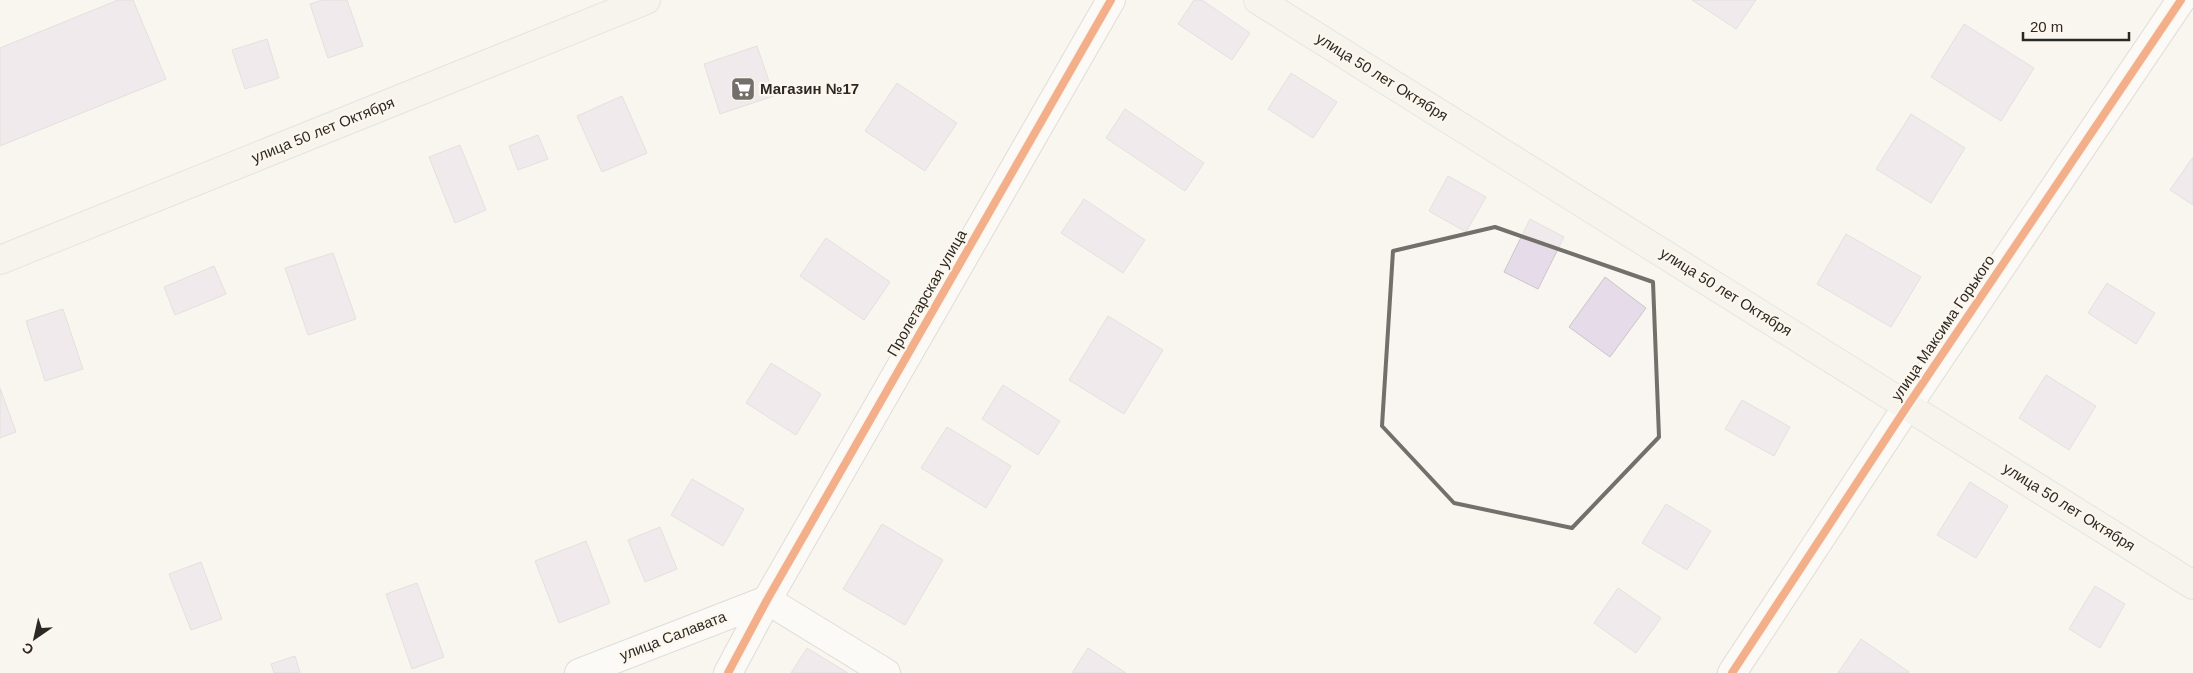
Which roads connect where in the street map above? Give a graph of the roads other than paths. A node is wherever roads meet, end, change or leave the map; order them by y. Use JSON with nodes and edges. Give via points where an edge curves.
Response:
{"nodes":[{"id":1,"x":646,"y":0,"type":"edge"},
{"id":2,"x":1111,"y":0,"type":"edge"},
{"id":3,"x":1258,"y":0,"type":"edge"},
{"id":4,"x":2181,"y":0,"type":"edge"},
{"id":5,"x":0,"y":260,"type":"edge"},
{"id":6,"x":1908,"y":405,"type":"junction"},
{"id":7,"x":2193,"y":585,"type":"edge"},
{"id":8,"x":767,"y":600,"type":"junction"},
{"id":9,"x":579,"y":673,"type":"edge"},
{"id":10,"x":728,"y":673,"type":"edge"},
{"id":11,"x":886,"y":673,"type":"edge"},
{"id":12,"x":1732,"y":673,"type":"edge"}],
"edges":[{"from":1,"to":5,"type":"main road","name":"улица 50 лет Октября"},
{"from":2,"to":8,"type":"street","name":"Пролетарская улица"},
{"from":3,"to":6,"type":"main road","name":"улица 50 лет Октября"},
{"from":4,"to":6,"type":"street","name":"улица Максима Горького"},
{"from":6,"to":7,"type":"main road","name":"улица 50 лет Октября"},
{"from":6,"to":12,"type":"street","name":"улица Максима Горького"},
{"from":8,"to":9,"type":"street","name":"улица Салавата"},
{"from":8,"to":10,"type":"street","name":"Пролетарская улица"},
{"from":8,"to":11,"type":"street"}]}
